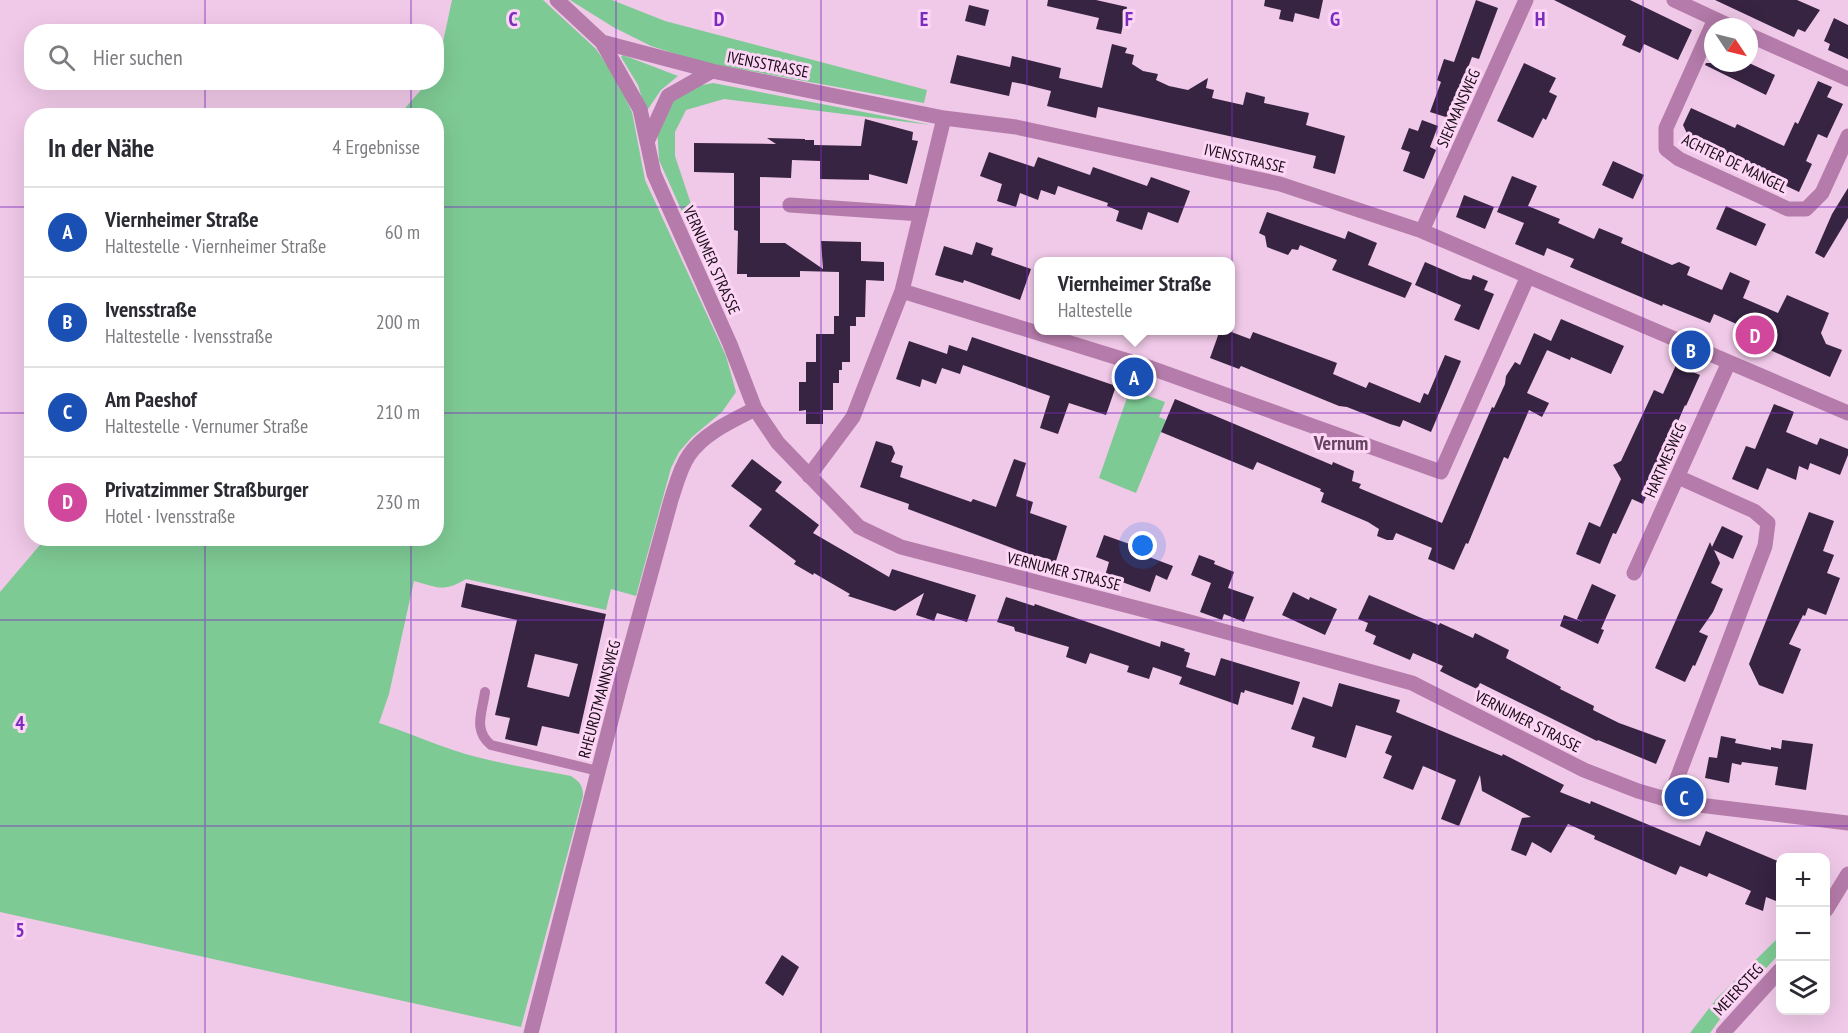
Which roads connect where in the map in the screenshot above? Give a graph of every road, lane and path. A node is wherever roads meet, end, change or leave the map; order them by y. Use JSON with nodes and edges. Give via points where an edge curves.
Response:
{"nodes":[{"id":1,"x":557,"y":0,"type":"edge"},
{"id":2,"x":1526,"y":0,"type":"edge"},
{"id":3,"x":1674,"y":0,"type":"edge"},
{"id":4,"x":1711,"y":18,"type":"edge"},
{"id":5,"x":1758,"y":39,"type":"edge"},
{"id":6,"x":602,"y":42,"type":"junction"},
{"id":7,"x":1704,"y":44,"type":"edge"},
{"id":8,"x":712,"y":71,"type":"junction"},
{"id":9,"x":1848,"y":79,"type":"edge"},
{"id":10,"x":944,"y":118,"type":"junction"},
{"id":11,"x":1848,"y":136,"type":"edge"},
{"id":12,"x":647,"y":142,"type":"junction"},
{"id":13,"x":790,"y":205,"type":"dead end"},
{"id":14,"x":921,"y":214,"type":"junction"},
{"id":15,"x":1422,"y":231,"type":"junction"},
{"id":16,"x":1528,"y":276,"type":"junction"},
{"id":17,"x":902,"y":291,"type":"junction"},
{"id":18,"x":1034,"y":332,"type":"edge"},
{"id":19,"x":1044,"y":335,"type":"edge"},
{"id":20,"x":1729,"y":362,"type":"junction"},
{"id":21,"x":755,"y":409,"type":"junction"},
{"id":22,"x":1848,"y":413,"type":"edge"},
{"id":23,"x":809,"y":476,"type":"junction"},
{"id":24,"x":1678,"y":477,"type":"junction"},
{"id":25,"x":1634,"y":573,"type":"dead end"},
{"id":26,"x":485,"y":692,"type":"dead end"},
{"id":27,"x":598,"y":771,"type":"junction"},
{"id":28,"x":1669,"y":800,"type":"junction"},
{"id":29,"x":1848,"y":823,"type":"edge"},
{"id":30,"x":1848,"y":874,"type":"edge"},
{"id":31,"x":1828,"y":907,"type":"edge"},
{"id":32,"x":1776,"y":974,"type":"edge"},
{"id":33,"x":531,"y":1033,"type":"edge"},
{"id":34,"x":1723,"y":1033,"type":"edge"}],
"edges":[{"from":1,"to":6,"type":"street","name":"VERNUMER STRASSE"},
{"from":2,"to":15,"type":"street","name":"SIEKMANSWEG"},
{"from":3,"to":4,"type":"street"},
{"from":5,"to":9,"type":"street"},
{"from":6,"to":8,"type":"street","name":"IVENSSTRASSE"},
{"from":6,"to":12,"type":"street","name":"VERNUMER STRASSE","via":[[640,109]]},
{"from":7,"to":11,"type":"street","name":"ACHTER DE MANGEL","via":[[1666,128],[1666,149],[1679,159],[1788,209],[1806,209],[1822,193]]},
{"from":8,"to":10,"type":"street","name":"IVENSSTRASSE"},
{"from":8,"to":12,"type":"street","via":[[668,96]]},
{"from":10,"to":14,"type":"street"},
{"from":10,"to":15,"type":"street","name":"IVENSSTRASSE","via":[[1016,127],[1280,184]]},
{"from":12,"to":21,"type":"street","name":"VERNUMER STRASSE","via":[[654,174]]},
{"from":13,"to":14,"type":"street"},
{"from":14,"to":17,"type":"street"},
{"from":15,"to":16,"type":"street","name":"IVENSSTRASSE"},
{"from":16,"to":19,"type":"street","via":[[1441,472],[1151,368]]},
{"from":16,"to":20,"type":"street","name":"IVENSSTRASSE"},
{"from":17,"to":18,"type":"street"},
{"from":17,"to":23,"type":"street","via":[[853,417]]},
{"from":20,"to":22,"type":"street","name":"IVENSSTRASSE"},
{"from":20,"to":24,"type":"street","name":"HARTMESWEG"},
{"from":21,"to":23,"type":"street","name":"VERNUMER STRASSE","via":[[778,443]]},
{"from":21,"to":27,"type":"street","name":"RHEURDTMANNSWEG","via":[[700,442],[681,470]]},
{"from":23,"to":28,"type":"street","name":"VERNUMER STRASSE","via":[[859,527],[901,547],[1412,683],[1612,782]]},
{"from":24,"to":25,"type":"street","name":"HARTMESWEG"},
{"from":24,"to":28,"type":"street","via":[[1754,511],[1767,523],[1765,546]]},
{"from":26,"to":27,"type":"lane","via":[[481,737],[491,745]]},
{"from":27,"to":33,"type":"street","name":"RHEURDTMANNSWEG"},
{"from":28,"to":29,"type":"street","name":"VERNUMER STRASSE"},
{"from":30,"to":31,"type":"street"},
{"from":32,"to":34,"type":"street","name":"MEIERSTEG"}]}
